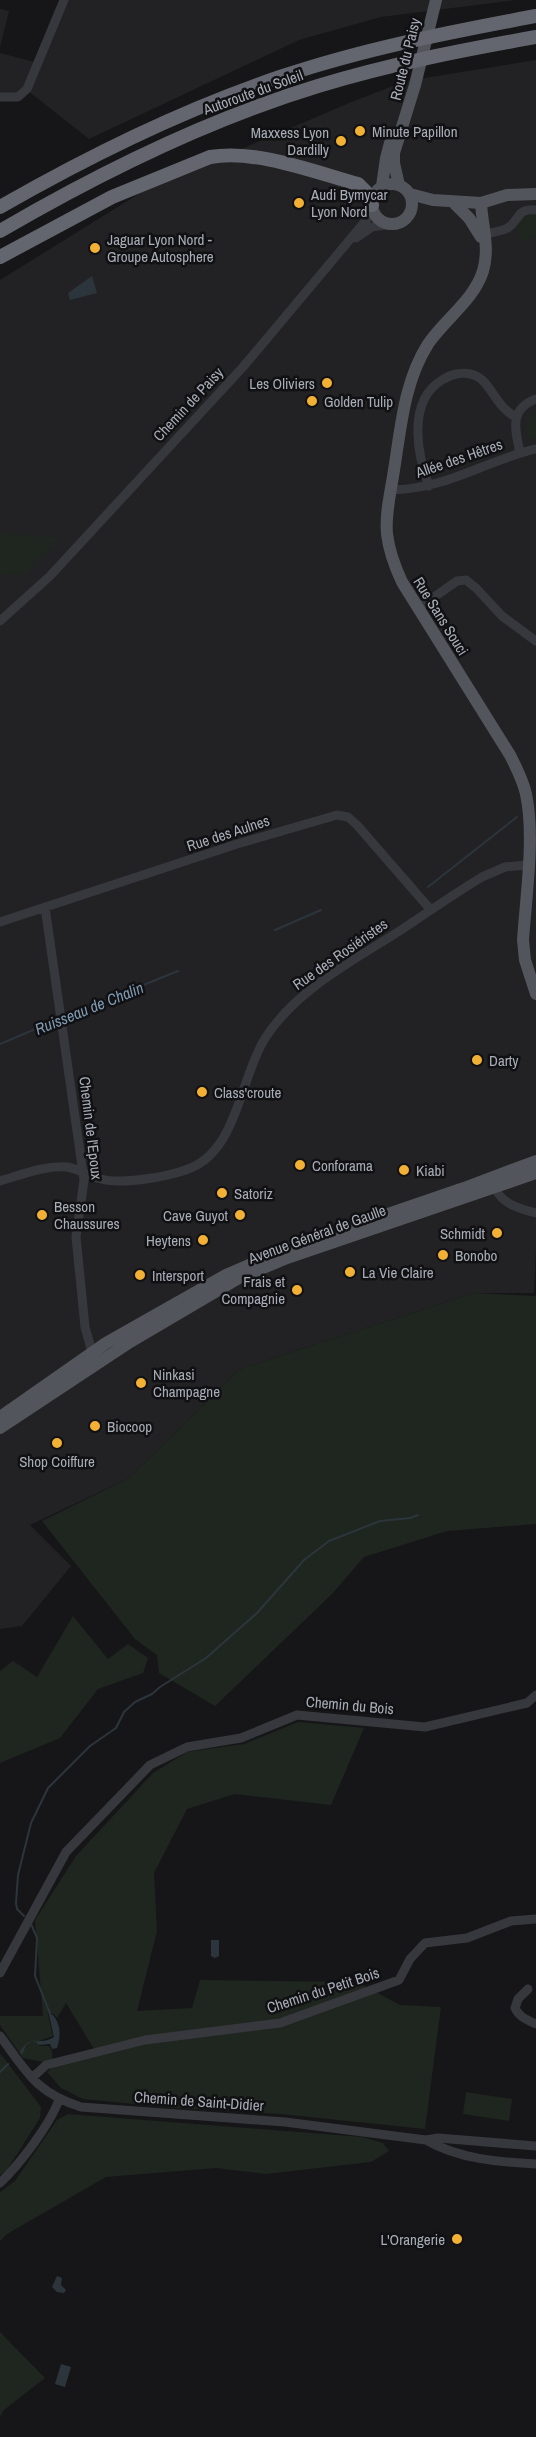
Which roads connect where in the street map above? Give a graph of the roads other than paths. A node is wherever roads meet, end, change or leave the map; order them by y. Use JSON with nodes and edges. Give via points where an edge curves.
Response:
{"nodes":[{"id":1,"x":64,"y":0,"type":"edge"},
{"id":2,"x":436,"y":0,"type":"edge"},
{"id":3,"x":536,"y":16,"type":"edge"},
{"id":4,"x":536,"y":38,"type":"edge"},
{"id":5,"x":536,"y":45,"type":"edge"},
{"id":6,"x":450,"y":53,"type":"junction"},
{"id":7,"x":0,"y":97,"type":"edge"},
{"id":8,"x":402,"y":125,"type":"junction"},
{"id":9,"x":399,"y":185,"type":"junction"},
{"id":10,"x":382,"y":186,"type":"junction"},
{"id":11,"x":410,"y":194,"type":"junction"},
{"id":12,"x":536,"y":194,"type":"edge"},
{"id":13,"x":433,"y":200,"type":"junction"},
{"id":14,"x":452,"y":201,"type":"junction"},
{"id":15,"x":481,"y":203,"type":"junction"},
{"id":16,"x":0,"y":207,"type":"edge"},
{"id":17,"x":373,"y":208,"type":"junction"},
{"id":18,"x":536,"y":210,"type":"edge"},
{"id":19,"x":410,"y":214,"type":"junction"},
{"id":20,"x":391,"y":224,"type":"junction"},
{"id":21,"x":0,"y":231,"type":"edge"},
{"id":22,"x":485,"y":235,"type":"junction"},
{"id":23,"x":342,"y":249,"type":"junction"},
{"id":24,"x":0,"y":257,"type":"edge"},
{"id":25,"x":485,"y":259,"type":"junction"},
{"id":26,"x":536,"y":399,"type":"edge"},
{"id":27,"x":516,"y":417,"type":"junction"},
{"id":28,"x":536,"y":449,"type":"edge"},
{"id":29,"x":520,"y":453,"type":"junction"},
{"id":30,"x":429,"y":486,"type":"junction"},
{"id":31,"x":391,"y":489,"type":"junction"},
{"id":32,"x":417,"y":609,"type":"junction"},
{"id":33,"x":0,"y":621,"type":"edge"},
{"id":34,"x":536,"y":641,"type":"edge"},
{"id":35,"x":527,"y":865,"type":"junction"},
{"id":36,"x":45,"y":908,"type":"junction"},
{"id":37,"x":430,"y":909,"type":"junction"},
{"id":38,"x":0,"y":922,"type":"edge"},
{"id":39,"x":536,"y":994,"type":"edge"},
{"id":40,"x":536,"y":1161,"type":"edge"},
{"id":41,"x":83,"y":1172,"type":"junction"},
{"id":42,"x":536,"y":1173,"type":"edge"},
{"id":43,"x":0,"y":1181,"type":"edge"},
{"id":44,"x":492,"y":1183,"type":"junction"},
{"id":45,"x":536,"y":1213,"type":"edge"},
{"id":46,"x":94,"y":1358,"type":"junction"},
{"id":47,"x":0,"y":1417,"type":"edge"},
{"id":48,"x":0,"y":1428,"type":"edge"},
{"id":49,"x":536,"y":1695,"type":"edge"},
{"id":50,"x":536,"y":1920,"type":"edge"},
{"id":51,"x":0,"y":1973,"type":"edge"},
{"id":52,"x":528,"y":1989,"type":"dead end"},
{"id":53,"x":536,"y":2024,"type":"edge"},
{"id":54,"x":0,"y":2037,"type":"edge"},
{"id":55,"x":32,"y":2078,"type":"junction"},
{"id":56,"x":59,"y":2100,"type":"junction"},
{"id":57,"x":426,"y":2140,"type":"junction"},
{"id":58,"x":536,"y":2146,"type":"edge"},
{"id":59,"x":536,"y":2164,"type":"edge"},
{"id":60,"x":0,"y":2183,"type":"edge"}],
"edges":[{"from":1,"to":7,"type":"street","via":[[27,89],[18,97]]},
{"from":2,"to":8,"type":"main road","name":"Route du Paisy","via":[[416,86]]},
{"from":3,"to":16,"type":"highway","name":"Autoroute du Soleil","via":[[432,36],[279,77],[147,129]]},
{"from":4,"to":6,"type":"highway","name":"Autoroute du Soleil"},
{"from":5,"to":6,"type":"highway"},
{"from":6,"to":21,"type":"highway","name":"Autoroute du Soleil","via":[[316,87],[214,123],[108,171]]},
{"from":8,"to":9,"type":"main road","name":"Route du Paisy","via":[[394,153]]},
{"from":8,"to":10,"type":"main road","name":"Route du Paisy","via":[[390,143]]},
{"from":9,"to":10,"type":"main road"},
{"from":9,"to":11,"type":"main road"},
{"from":10,"to":17,"type":"main road","via":[[375,193]]},
{"from":11,"to":13,"type":"main road"},
{"from":11,"to":19,"type":"main road"},
{"from":12,"to":15,"type":"main road","via":[[513,194]]},
{"from":13,"to":14,"type":"main road"},
{"from":13,"to":19,"type":"main road"},
{"from":14,"to":15,"type":"main road"},
{"from":14,"to":25,"type":"main road","via":[[477,229]]},
{"from":15,"to":22,"type":"main road","name":"Rue Sans Souci"},
{"from":17,"to":20,"type":"main road","via":[[380,221]]},
{"from":17,"to":23,"type":"street","name":"Chemin de Paisy"},
{"from":17,"to":24,"type":"highway","via":[[358,184],[289,165],[223,155],[137,185]]},
{"from":18,"to":22,"type":"street","via":[[525,210],[508,227]]},
{"from":19,"to":20,"type":"main road","via":[[402,222]]},
{"from":20,"to":23,"type":"street","name":"Chemin de Paisy","via":[[372,227]]},
{"from":22,"to":25,"type":"main road","name":"Rue Sans Souci"},
{"from":23,"to":33,"type":"street","name":"Chemin de Paisy","via":[[243,367],[50,576]]},
{"from":25,"to":31,"type":"main road","name":"Rue Sans Souci","via":[[478,283],[429,343],[416,366],[403,410]]},
{"from":26,"to":27,"type":"street","via":[[526,403]]},
{"from":27,"to":29,"type":"street"},
{"from":27,"to":30,"type":"street","via":[[475,375],[449,375],[434,384],[421,411],[418,434],[422,469]]},
{"from":28,"to":29,"type":"street","name":"Allée des Hêtres"},
{"from":29,"to":30,"type":"street","name":"Allée des Hêtres"},
{"from":30,"to":31,"type":"street","name":"Allée des Hêtres"},
{"from":31,"to":32,"type":"main road","name":"Rue Sans Souci","via":[[387,515],[389,545]]},
{"from":32,"to":34,"type":"street","via":[[457,581],[466,580],[502,616]]},
{"from":32,"to":35,"type":"main road","name":"Rue Sans Souci","via":[[520,775],[529,820]]},
{"from":35,"to":37,"type":"street","name":"Rue des Rosiéristes","via":[[492,872]]},
{"from":35,"to":39,"type":"main road","name":"Rue Sans Souci","via":[[523,940]]},
{"from":36,"to":37,"type":"street","name":"Rue des Aulnes","via":[[337,815],[348,817],[357,825]]},
{"from":36,"to":38,"type":"street","name":"Rue des Aulnes"},
{"from":36,"to":41,"type":"street","name":"Chemin de l'Epoux"},
{"from":37,"to":41,"type":"street","name":"Rue des Rosiéristes","via":[[331,975],[281,1017],[258,1050],[226,1133],[205,1159],[170,1174],[138,1179],[102,1179]]},
{"from":40,"to":44,"type":"main road"},
{"from":41,"to":43,"type":"street","name":"Rue des Rosiéristes","via":[[50,1168]]},
{"from":41,"to":46,"type":"street","name":"Chemin de l'Epoux","via":[[76,1237],[88,1339]]},
{"from":42,"to":44,"type":"main road"},
{"from":44,"to":45,"type":"street","via":[[508,1203]]},
{"from":44,"to":46,"type":"main road","name":"Avenue Général de Gaulle","via":[[271,1255],[226,1275]]},
{"from":46,"to":47,"type":"main road","name":"Avenue Général de Gaulle"},
{"from":46,"to":48,"type":"main road","name":"Avenue Général de Gaulle"},
{"from":49,"to":51,"type":"street","name":"Chemin du Bois","via":[[527,1703],[425,1727],[297,1715],[241,1738],[187,1747],[150,1765],[66,1852]]},
{"from":50,"to":55,"type":"street","name":"Chemin du Petit Bois","via":[[511,1921],[467,1938],[425,1943],[410,1959],[399,1980],[280,2023],[145,2040],[46,2065]]},
{"from":52,"to":53,"type":"street","via":[[514,2008],[517,2014]]},
{"from":54,"to":55,"type":"street","name":"Chemin de Saint-Didier"},
{"from":55,"to":56,"type":"street","name":"Chemin de Saint-Didier"},
{"from":56,"to":57,"type":"street","name":"Chemin de Saint-Didier","via":[[81,2107],[285,2122]]},
{"from":56,"to":60,"type":"street","via":[[14,2170]]},
{"from":57,"to":58,"type":"street"},
{"from":57,"to":59,"type":"street","via":[[475,2158]]}]}
